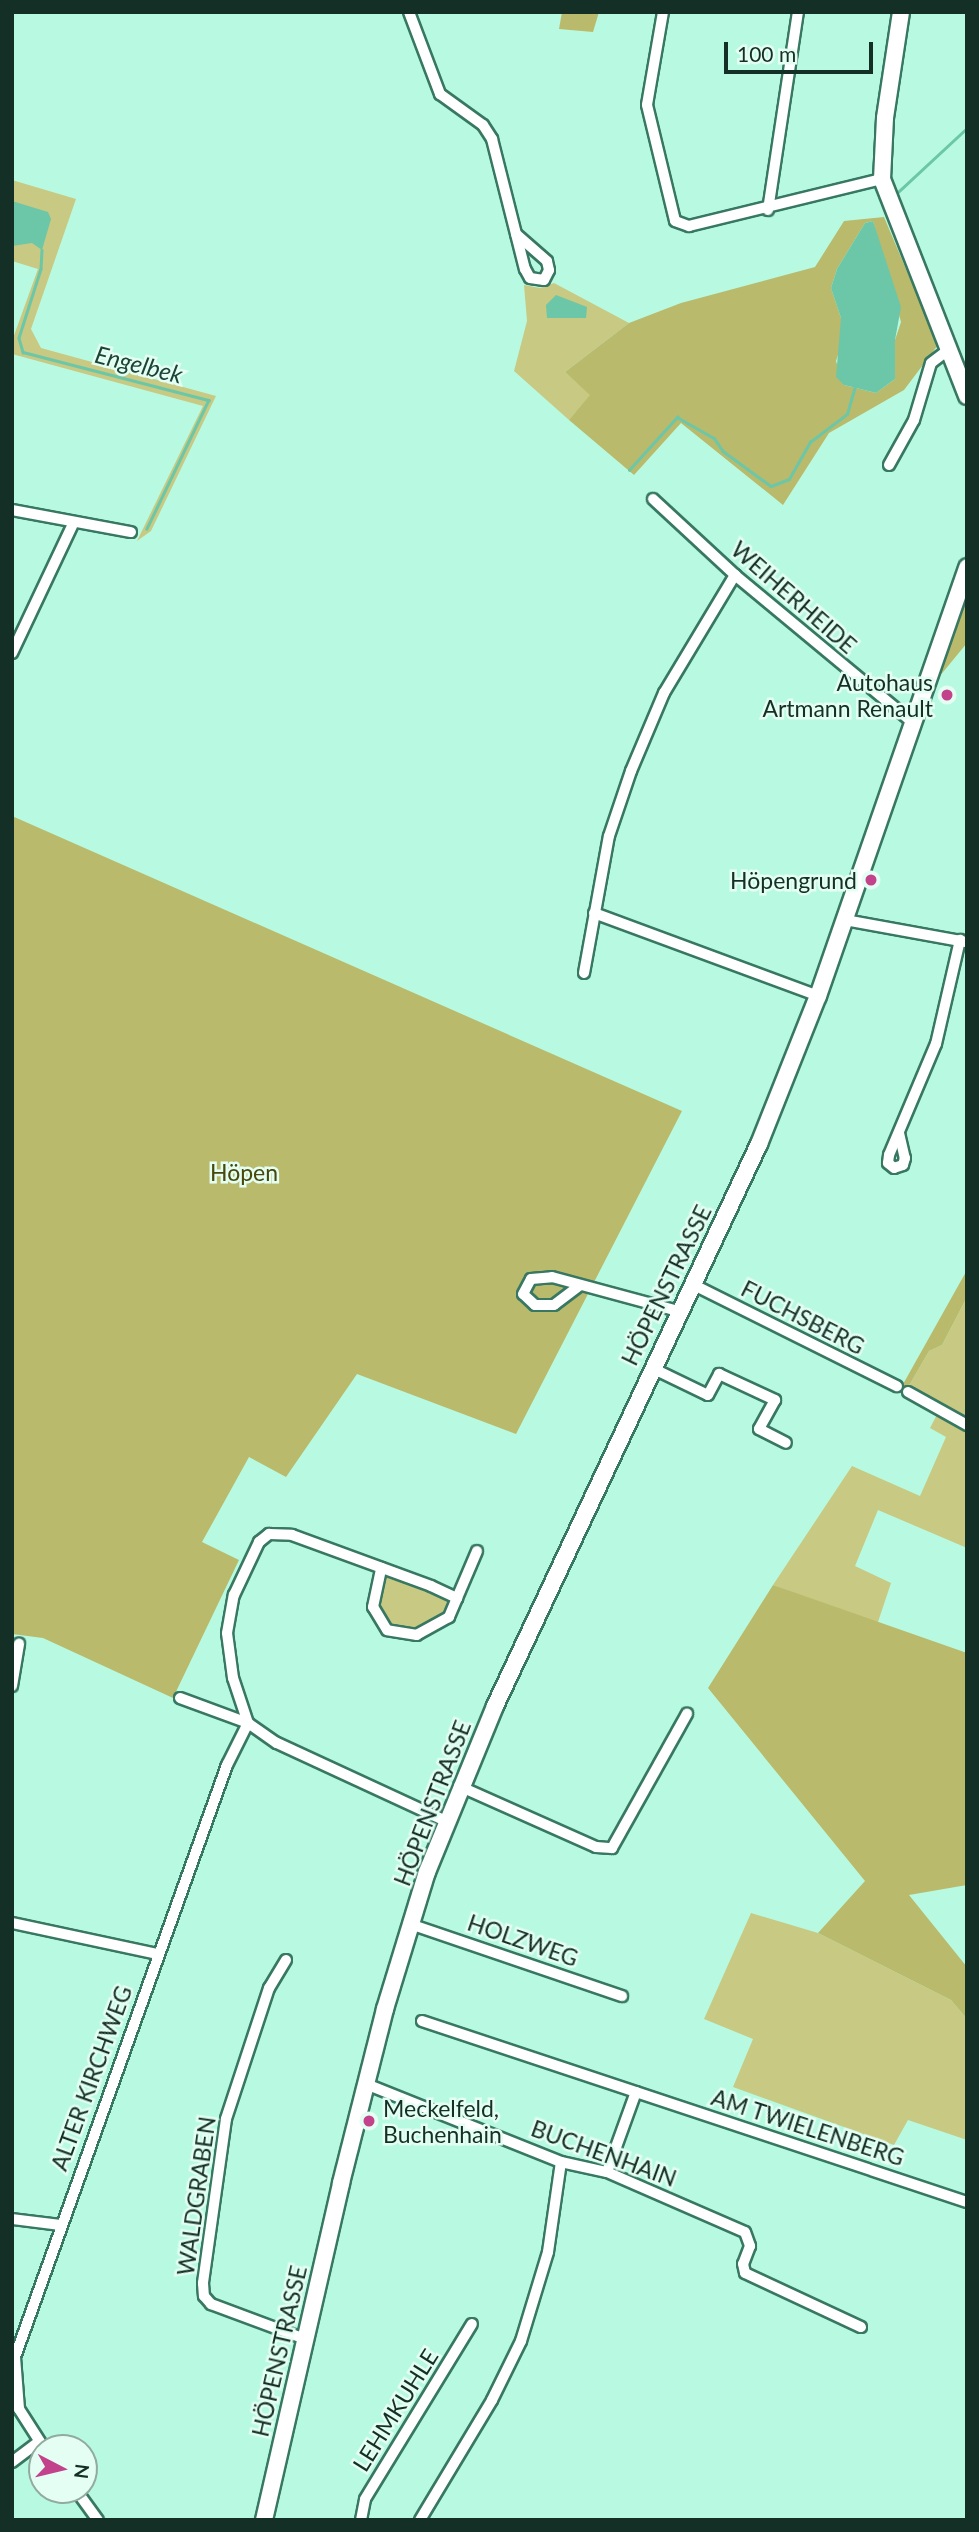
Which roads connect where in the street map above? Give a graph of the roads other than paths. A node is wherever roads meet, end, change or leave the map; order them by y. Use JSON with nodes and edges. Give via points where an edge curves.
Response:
{"nodes":[{"id":1,"x":409,"y":12,"type":"edge"},
{"id":2,"x":663,"y":12,"type":"edge"},
{"id":3,"x":798,"y":12,"type":"edge"},
{"id":4,"x":901,"y":12,"type":"edge"},
{"id":5,"x":883,"y":179,"type":"junction"},
{"id":6,"x":768,"y":210,"type":"junction"},
{"id":7,"x":516,"y":234,"type":"dead end"},
{"id":8,"x":948,"y":350,"type":"junction"},
{"id":9,"x":967,"y":396,"type":"edge"},
{"id":10,"x":889,"y":465,"type":"dead end"},
{"id":11,"x":653,"y":499,"type":"dead end"},
{"id":12,"x":12,"y":510,"type":"edge"},
{"id":13,"x":74,"y":522,"type":"junction"},
{"id":14,"x":131,"y":532,"type":"dead end"},
{"id":15,"x":967,"y":567,"type":"edge"},
{"id":16,"x":735,"y":575,"type":"junction"},
{"id":17,"x":12,"y":653,"type":"edge"},
{"id":18,"x":911,"y":721,"type":"junction"},
{"id":19,"x":594,"y":913,"type":"junction"},
{"id":20,"x":845,"y":920,"type":"junction"},
{"id":21,"x":963,"y":941,"type":"edge"},
{"id":22,"x":584,"y":973,"type":"dead end"},
{"id":23,"x":818,"y":996,"type":"junction"},
{"id":24,"x":899,"y":1133,"type":"dead end"},
{"id":25,"x":692,"y":1284,"type":"junction"},
{"id":26,"x":579,"y":1286,"type":"junction"},
{"id":27,"x":678,"y":1311,"type":"junction"},
{"id":28,"x":652,"y":1368,"type":"junction"},
{"id":29,"x":897,"y":1386,"type":"dead end"},
{"id":30,"x":908,"y":1392,"type":"dead end"},
{"id":31,"x":967,"y":1425,"type":"edge"},
{"id":32,"x":786,"y":1443,"type":"dead end"},
{"id":33,"x":477,"y":1550,"type":"dead end"},
{"id":34,"x":381,"y":1568,"type":"junction"},
{"id":35,"x":457,"y":1598,"type":"junction"},
{"id":36,"x":19,"y":1644,"type":"dead end"},
{"id":37,"x":12,"y":1686,"type":"edge"},
{"id":38,"x":180,"y":1698,"type":"dead end"},
{"id":39,"x":687,"y":1714,"type":"dead end"},
{"id":40,"x":248,"y":1723,"type":"junction"},
{"id":41,"x":459,"y":1786,"type":"junction"},
{"id":42,"x":446,"y":1821,"type":"junction"},
{"id":43,"x":12,"y":1923,"type":"edge"},
{"id":44,"x":410,"y":1924,"type":"junction"},
{"id":45,"x":158,"y":1954,"type":"junction"},
{"id":46,"x":285,"y":1960,"type":"dead end"},
{"id":47,"x":622,"y":1996,"type":"dead end"},
{"id":48,"x":422,"y":2021,"type":"dead end"},
{"id":49,"x":366,"y":2084,"type":"junction"},
{"id":50,"x":636,"y":2092,"type":"junction"},
{"id":51,"x":561,"y":2162,"type":"junction"},
{"id":52,"x":607,"y":2172,"type":"junction"},
{"id":53,"x":967,"y":2202,"type":"edge"},
{"id":54,"x":12,"y":2219,"type":"edge"},
{"id":55,"x":60,"y":2225,"type":"junction"},
{"id":56,"x":472,"y":2324,"type":"dead end"},
{"id":57,"x":861,"y":2327,"type":"dead end"},
{"id":58,"x":305,"y":2339,"type":"junction"},
{"id":59,"x":35,"y":2434,"type":"edge"},
{"id":60,"x":28,"y":2453,"type":"edge"},
{"id":61,"x":12,"y":2462,"type":"edge"},
{"id":62,"x":86,"y":2504,"type":"edge"},
{"id":63,"x":98,"y":2520,"type":"edge"},
{"id":64,"x":264,"y":2520,"type":"edge"},
{"id":65,"x":361,"y":2520,"type":"edge"},
{"id":66,"x":420,"y":2520,"type":"edge"}],
"edges":[{"from":1,"to":7,"type":"street","via":[[440,94],[483,125],[492,139]]},
{"from":2,"to":6,"type":"street","via":[[647,105],[675,221],[689,226]]},
{"from":3,"to":6,"type":"street"},
{"from":4,"to":5,"type":"main road","via":[[884,118]]},
{"from":5,"to":6,"type":"street"},
{"from":5,"to":8,"type":"main road"},
{"from":8,"to":9,"type":"main road"},
{"from":8,"to":10,"type":"street","via":[[931,363],[914,420]]},
{"from":11,"to":16,"type":"street","name":"WEIHERHEIDE"},
{"from":12,"to":13,"type":"street"},
{"from":13,"to":14,"type":"street"},
{"from":13,"to":17,"type":"street"},
{"from":15,"to":18,"type":"main road","name":"HÖPENSTRASSE"},
{"from":16,"to":18,"type":"street","name":"WEIHERHEIDE"},
{"from":16,"to":19,"type":"street","via":[[664,693],[631,771],[609,836]]},
{"from":18,"to":20,"type":"main road","name":"HÖPENSTRASSE"},
{"from":19,"to":22,"type":"street"},
{"from":19,"to":23,"type":"street"},
{"from":20,"to":21,"type":"street"},
{"from":20,"to":23,"type":"main road","name":"HÖPENSTRASSE"},
{"from":21,"to":24,"type":"street","via":[[943,1020]]},
{"from":23,"to":25,"type":"main road","name":"HÖPENSTRASSE","via":[[759,1144]]},
{"from":25,"to":27,"type":"main road","name":"HÖPENSTRASSE"},
{"from":25,"to":29,"type":"street","name":"FUCHSBERG"},
{"from":26,"to":26,"type":"street","via":[[539,1277],[524,1286],[523,1294],[535,1304],[555,1305]]},
{"from":26,"to":27,"type":"street"},
{"from":27,"to":28,"type":"main road","name":"HÖPENSTRASSE"},
{"from":28,"to":32,"type":"street","via":[[708,1395],[719,1374],[775,1400],[759,1429]]},
{"from":28,"to":41,"type":"main road","name":"HÖPENSTRASSE"},
{"from":30,"to":31,"type":"street"},
{"from":33,"to":35,"type":"street"},
{"from":34,"to":35,"type":"street"},
{"from":34,"to":35,"type":"street","via":[[373,1607],[387,1630],[406,1637],[435,1628],[449,1617]]},
{"from":34,"to":40,"type":"street","via":[[292,1535],[269,1534],[259,1542],[234,1595],[227,1633],[233,1678]]},
{"from":36,"to":37,"type":"street"},
{"from":38,"to":40,"type":"street","via":[[232,1721]]},
{"from":39,"to":41,"type":"street","via":[[612,1848],[596,1847]]},
{"from":40,"to":42,"type":"street","via":[[277,1743]]},
{"from":40,"to":45,"type":"street","name":"ALTER KIRCHWEG","via":[[227,1765]]},
{"from":41,"to":42,"type":"main road","name":"HÖPENSTRASSE"},
{"from":42,"to":44,"type":"main road","name":"HÖPENSTRASSE"},
{"from":43,"to":45,"type":"street"},
{"from":44,"to":47,"type":"street","name":"HOLZWEG"},
{"from":44,"to":49,"type":"main road","name":"HÖPENSTRASSE"},
{"from":45,"to":55,"type":"street","name":"ALTER KIRCHWEG"},
{"from":46,"to":58,"type":"street","name":"WALDGRABEN","via":[[270,1988],[226,2119],[203,2283],[204,2296],[211,2304]]},
{"from":48,"to":50,"type":"street","name":"AM TWIELENBERG"},
{"from":49,"to":51,"type":"street","name":"BUCHENHAIN"},
{"from":49,"to":58,"type":"main road","name":"HÖPENSTRASSE"},
{"from":50,"to":52,"type":"street"},
{"from":50,"to":53,"type":"street","name":"AM TWIELENBERG"},
{"from":51,"to":52,"type":"street","name":"BUCHENHAIN"},
{"from":51,"to":66,"type":"street","via":[[548,2252],[521,2341],[492,2400]]},
{"from":52,"to":57,"type":"street","name":"BUCHENHAIN","via":[[745,2232],[750,2246],[743,2264],[745,2273]]},
{"from":54,"to":55,"type":"street"},
{"from":55,"to":59,"type":"street","name":"ALTER KIRCHWEG","via":[[13,2375],[19,2409]]},
{"from":56,"to":65,"type":"street","name":"LEHMKUHLE","via":[[365,2499]]},
{"from":58,"to":64,"type":"main road","name":"HÖPENSTRASSE"},
{"from":60,"to":61,"type":"street"},
{"from":62,"to":63,"type":"street"}]}
